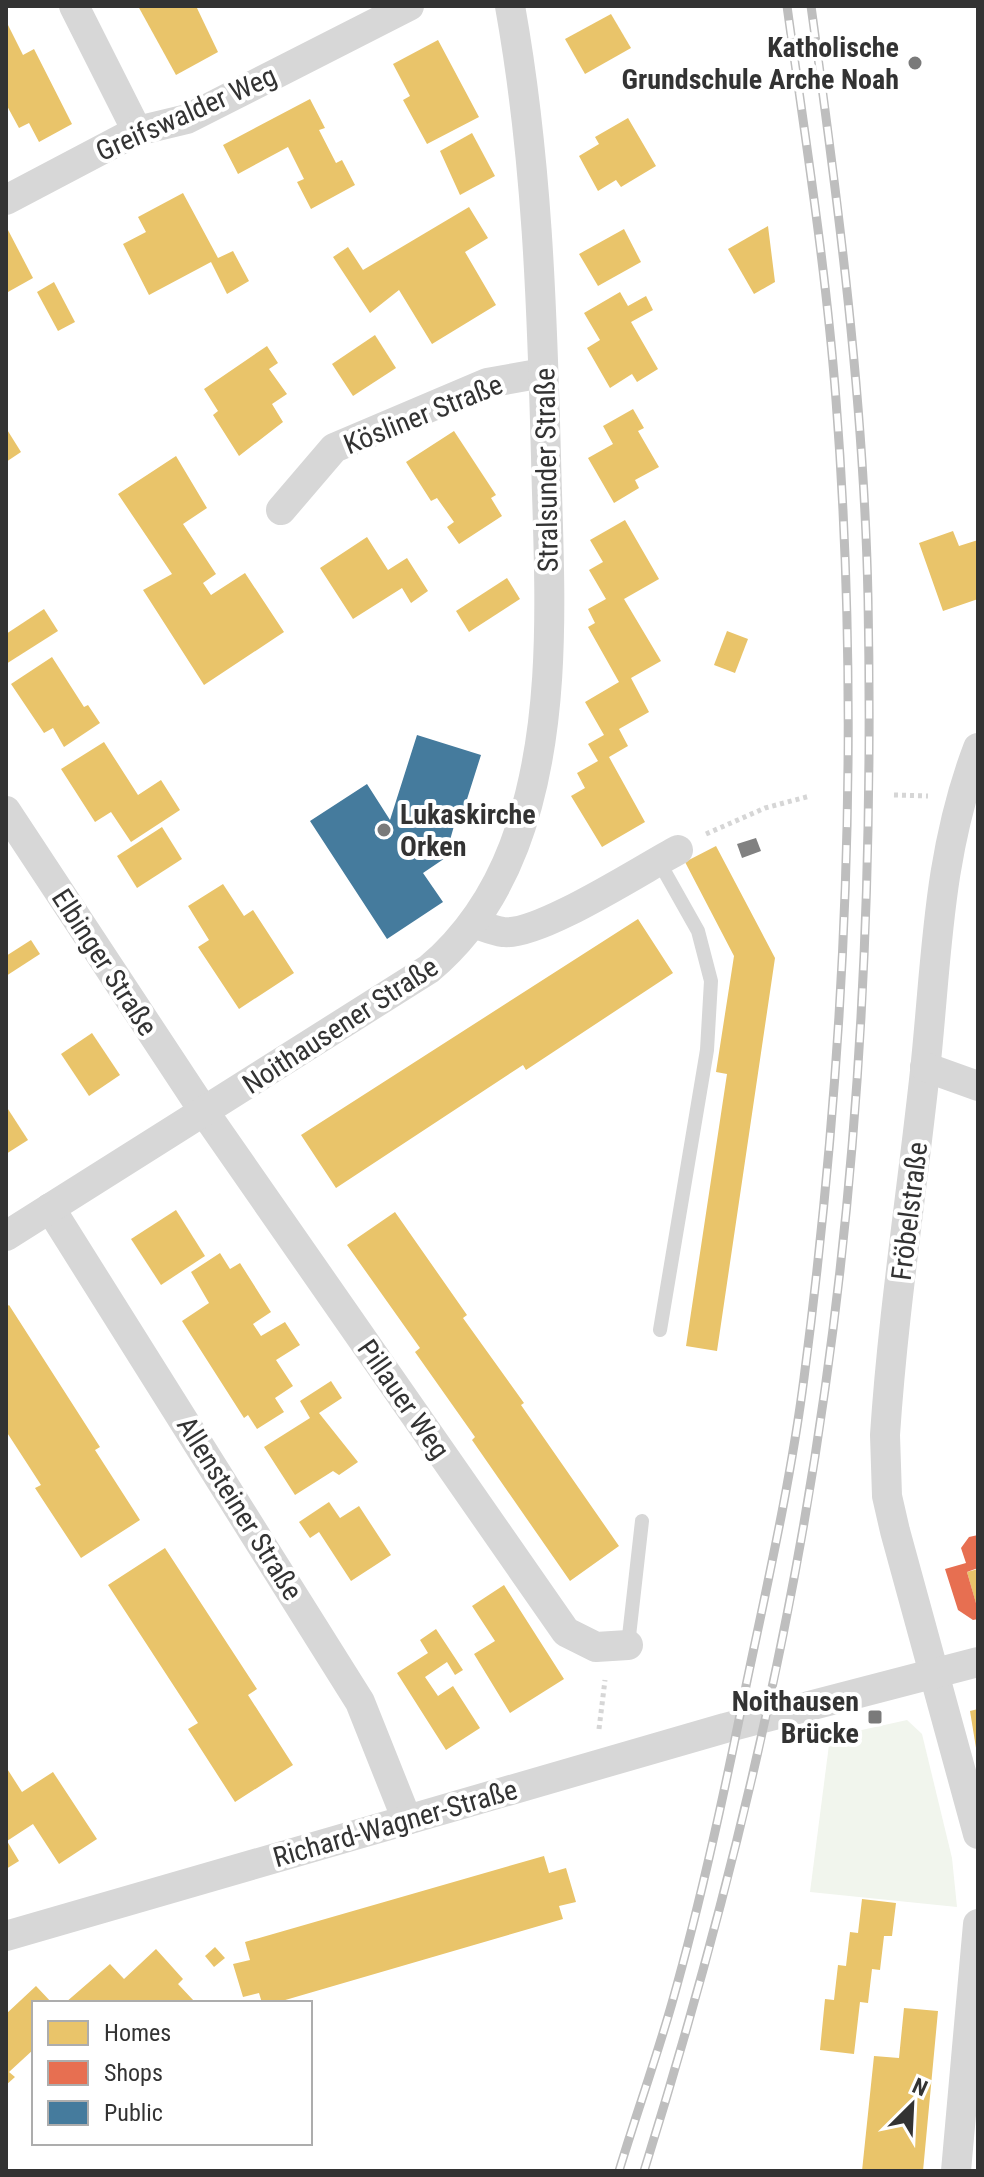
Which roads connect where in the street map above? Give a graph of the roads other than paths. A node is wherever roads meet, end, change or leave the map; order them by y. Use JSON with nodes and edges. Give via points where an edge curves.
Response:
{"nodes":[{"id":1,"x":74,"y":6,"type":"edge"},
{"id":2,"x":409,"y":6,"type":"edge"},
{"id":3,"x":510,"y":6,"type":"edge"},
{"id":4,"x":137,"y":131,"type":"junction"},
{"id":5,"x":6,"y":200,"type":"edge"},
{"id":6,"x":543,"y":373,"type":"junction"},
{"id":7,"x":281,"y":510,"type":"dead end"},
{"id":8,"x":978,"y":748,"type":"edge"},
{"id":9,"x":6,"y":811,"type":"edge"},
{"id":10,"x":668,"y":855,"type":"joint"},
{"id":11,"x":473,"y":923,"type":"junction"},
{"id":12,"x":925,"y":1067,"type":"junction"},
{"id":13,"x":978,"y":1086,"type":"edge"},
{"id":14,"x":205,"y":1113,"type":"junction"},
{"id":15,"x":50,"y":1208,"type":"junction"},
{"id":16,"x":6,"y":1236,"type":"edge"},
{"id":17,"x":660,"y":1330,"type":"dead end"},
{"id":18,"x":642,"y":1521,"type":"dead end"},
{"id":19,"x":617,"y":1646,"type":"joint"},
{"id":20,"x":978,"y":1662,"type":"edge"},
{"id":21,"x":936,"y":1673,"type":"junction"},
{"id":22,"x":407,"y":1820,"type":"junction"},
{"id":23,"x":978,"y":1834,"type":"edge"},
{"id":24,"x":978,"y":1924,"type":"edge"},
{"id":25,"x":6,"y":1936,"type":"edge"},
{"id":26,"x":970,"y":2115,"type":"edge"},
{"id":27,"x":956,"y":2171,"type":"edge"}],
"edges":[{"from":1,"to":4,"type":"street"},
{"from":2,"to":4,"type":"street","name":"Greifswalder Weg","via":[[187,119]]},
{"from":3,"to":6,"type":"street","name":"Stralsunder Straße","via":[[534,186]]},
{"from":4,"to":5,"type":"street","name":"Greifswalder Weg"},
{"from":6,"to":7,"type":"street","name":"Kösliner Straße","via":[[487,383],[334,448]]},
{"from":6,"to":11,"type":"street","name":"Stralsunder Straße","via":[[548,579],[541,722],[514,846]]},
{"from":8,"to":12,"type":"street","name":"Fröbelstraße","via":[[942,879]]},
{"from":9,"to":14,"type":"street","name":"Elbinger Straße"},
{"from":10,"to":11,"type":"street","via":[[528,928],[505,933]]},
{"from":10,"to":17,"type":"lane","via":[[711,981],[707,1050]]},
{"from":11,"to":14,"type":"street","name":"Noithausener Straße","via":[[429,969]]},
{"from":12,"to":13,"type":"street"},
{"from":12,"to":21,"type":"street","name":"Fröbelstraße","via":[[887,1404],[885,1466],[895,1531]]},
{"from":14,"to":15,"type":"street","name":"Noithausener Straße"},
{"from":14,"to":19,"type":"street","name":"Pillauer Weg","via":[[566,1632],[596,1647]]},
{"from":15,"to":16,"type":"street","name":"Noithausener Straße"},
{"from":15,"to":22,"type":"street","name":"Allensteiner Straße","via":[[360,1702]]},
{"from":18,"to":19,"type":"lane"},
{"from":20,"to":21,"type":"street","name":"Richard-Wagner-Straße"},
{"from":21,"to":22,"type":"street","name":"Richard-Wagner-Straße"},
{"from":21,"to":23,"type":"street","name":"Fröbelstraße"},
{"from":22,"to":25,"type":"street","name":"Richard-Wagner-Straße"},
{"from":24,"to":26,"type":"street"},
{"from":26,"to":27,"type":"street"}]}
